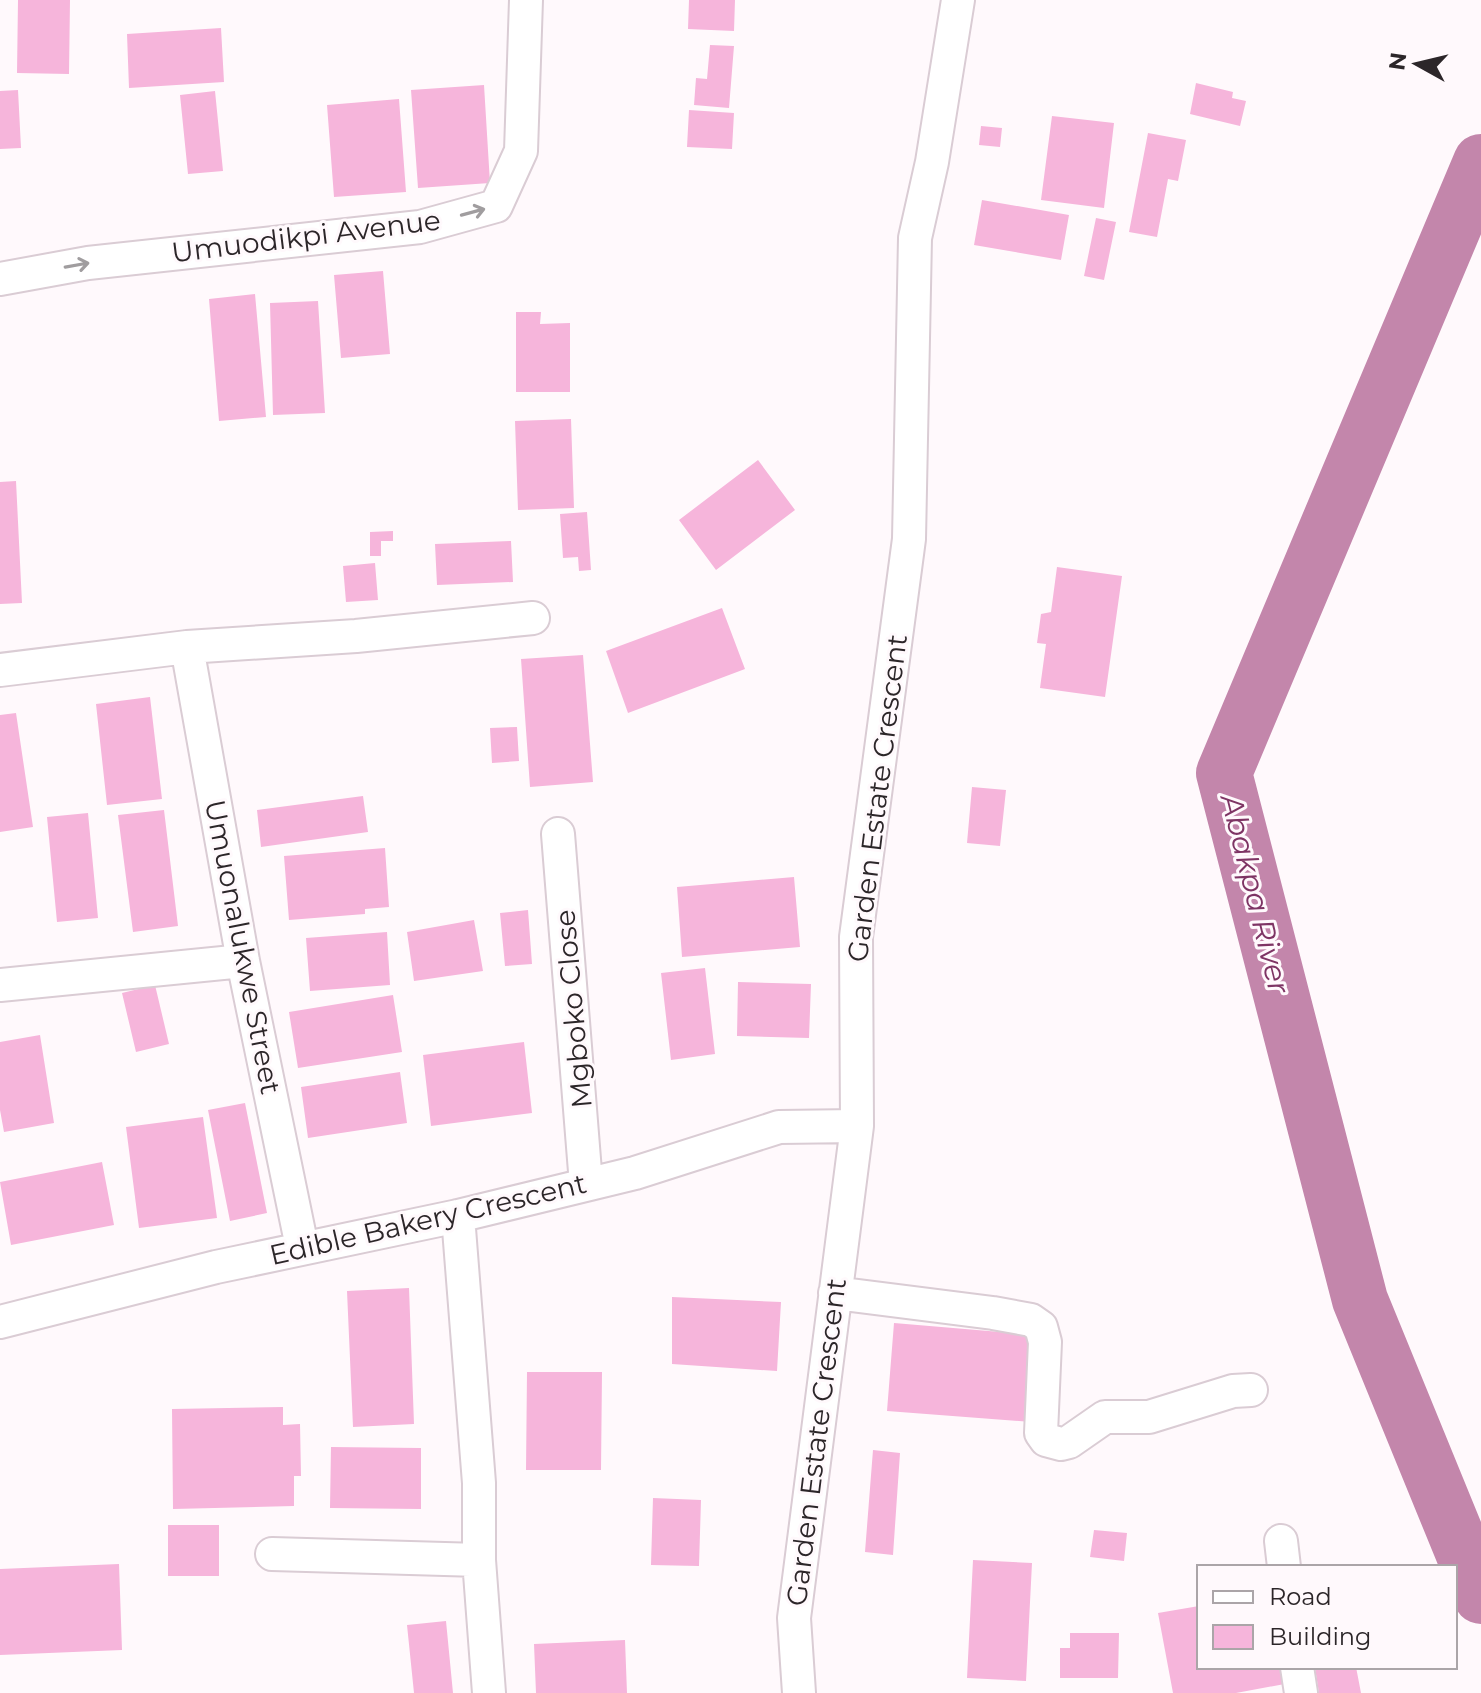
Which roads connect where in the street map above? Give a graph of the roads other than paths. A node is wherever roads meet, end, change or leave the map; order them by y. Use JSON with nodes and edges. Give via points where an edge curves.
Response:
{"nodes":[{"id":1,"x":526,"y":0,"type":"edge"},
{"id":2,"x":958,"y":0,"type":"edge"},
{"id":3,"x":0,"y":279,"type":"edge"},
{"id":4,"x":533,"y":618,"type":"dead end"},
{"id":5,"x":187,"y":647,"type":"junction"},
{"id":6,"x":0,"y":670,"type":"edge"},
{"id":7,"x":558,"y":834,"type":"dead end"},
{"id":8,"x":243,"y":961,"type":"junction"},
{"id":9,"x":0,"y":985,"type":"edge"},
{"id":10,"x":857,"y":1126,"type":"junction"},
{"id":11,"x":586,"y":1184,"type":"junction"},
{"id":12,"x":458,"y":1216,"type":"junction"},
{"id":13,"x":302,"y":1247,"type":"junction"},
{"id":14,"x":835,"y":1293,"type":"junction"},
{"id":15,"x":0,"y":1322,"type":"edge"},
{"id":16,"x":1251,"y":1390,"type":"dead end"},
{"id":17,"x":272,"y":1554,"type":"dead end"},
{"id":18,"x":479,"y":1560,"type":"junction"},
{"id":19,"x":1297,"y":1669,"type":"edge"},
{"id":20,"x":489,"y":1693,"type":"edge"},
{"id":21,"x":799,"y":1693,"type":"edge"},
{"id":22,"x":1301,"y":1693,"type":"edge"}],
"edges":[{"from":3,"to":1,"type":"street","name":"Umuodikpi Avenue","one_way":true,"via":[[88,263],[420,227],[496,206],[521,151]]},
{"from":2,"to":10,"type":"street","name":"Garden Estate Crescent","via":[[915,238],[909,539],[856,937]]},
{"from":4,"to":5,"type":"street"},
{"from":5,"to":6,"type":"street"},
{"from":5,"to":8,"type":"street","name":"Umuonalukwe Street"},
{"from":7,"to":11,"type":"street","name":"Mgboko Close"},
{"from":8,"to":9,"type":"street"},
{"from":8,"to":13,"type":"street","name":"Umuonalukwe Street"},
{"from":10,"to":11,"type":"street","name":"Edible Bakery Crescent","via":[[779,1127]]},
{"from":10,"to":14,"type":"street","name":"Garden Estate Crescent"},
{"from":11,"to":12,"type":"street","name":"Edible Bakery Crescent"},
{"from":12,"to":13,"type":"street","name":"Edible Bakery Crescent"},
{"from":12,"to":18,"type":"street","via":[[479,1483]]},
{"from":13,"to":15,"type":"street","name":"Edible Bakery Crescent"},
{"from":14,"to":16,"type":"street","via":[[1031,1320],[1041,1327],[1045,1342],[1041,1433],[1053,1442],[1069,1442],[1105,1417],[1149,1417]]},
{"from":14,"to":21,"type":"street","name":"Garden Estate Crescent","via":[[794,1618]]},
{"from":17,"to":18,"type":"street"},
{"from":18,"to":20,"type":"street"},
{"from":19,"to":22,"type":"street"}]}
